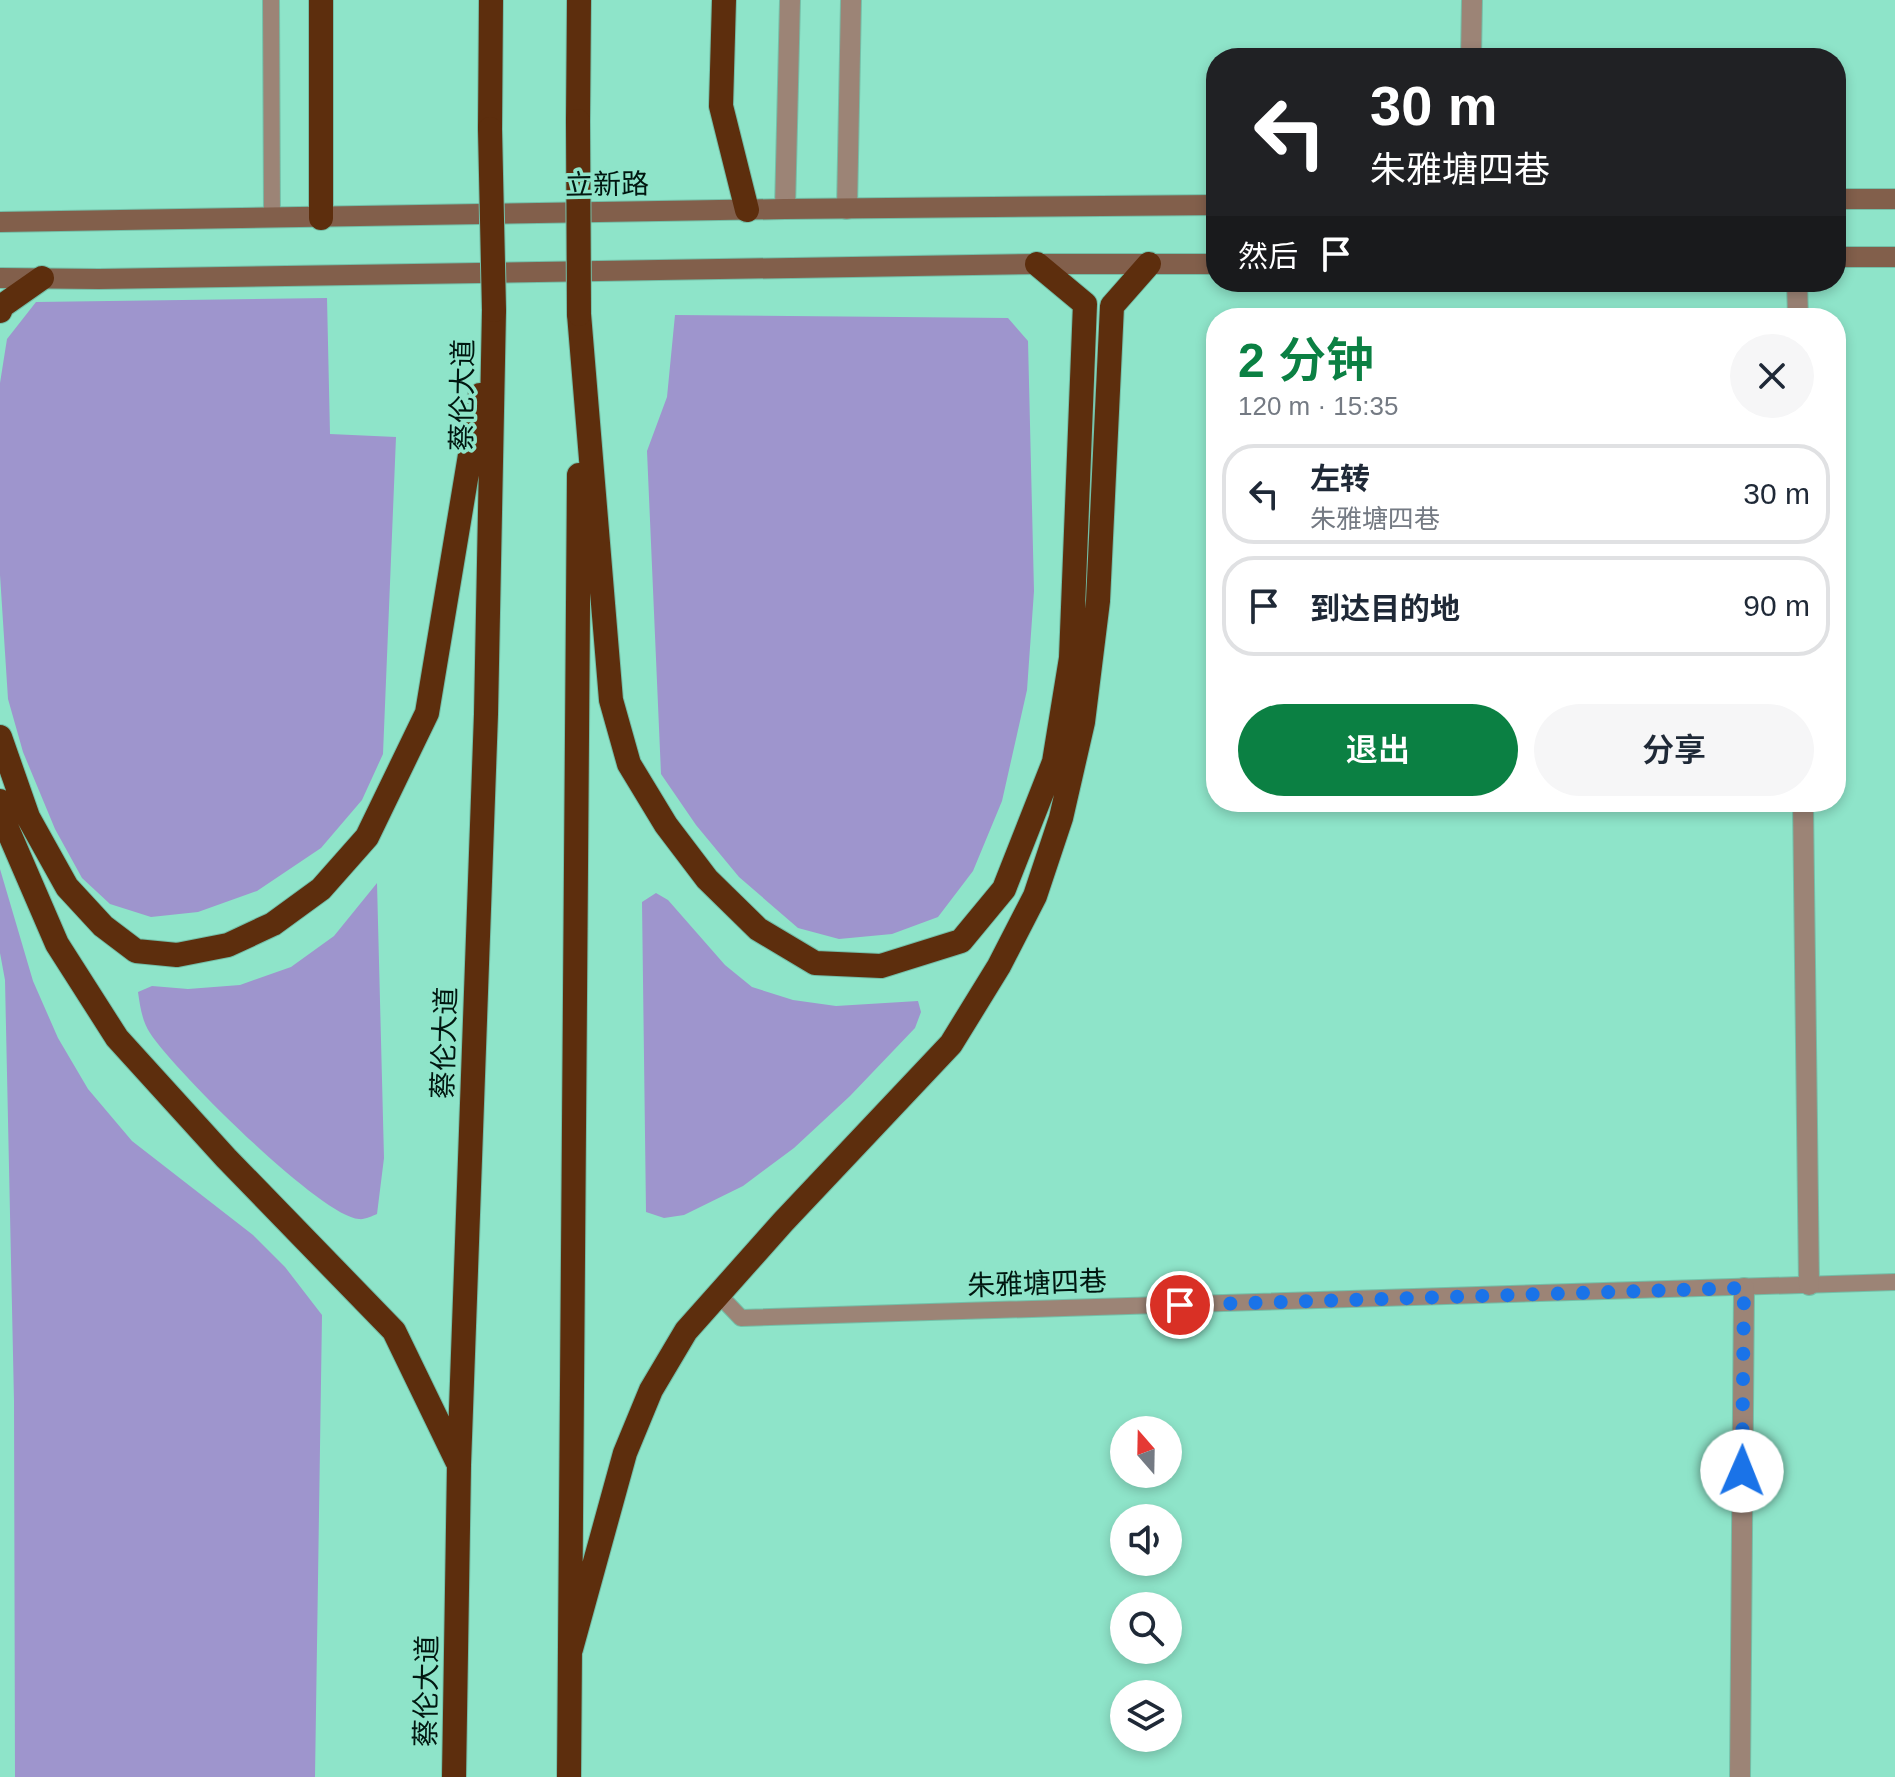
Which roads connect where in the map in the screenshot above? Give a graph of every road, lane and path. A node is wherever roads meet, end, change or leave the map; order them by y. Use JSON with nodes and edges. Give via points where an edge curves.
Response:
{"nodes":[{"id":1,"x":271,"y":0,"type":"edge"},
{"id":2,"x":321,"y":0,"type":"edge"},
{"id":3,"x":491,"y":0,"type":"edge"},
{"id":4,"x":579,"y":0,"type":"edge"},
{"id":5,"x":724,"y":0,"type":"edge"},
{"id":6,"x":790,"y":0,"type":"edge"},
{"id":7,"x":851,"y":0,"type":"edge"},
{"id":8,"x":1472,"y":0,"type":"edge"},
{"id":9,"x":1471,"y":48,"type":"edge"},
{"id":10,"x":1846,"y":199,"type":"edge"},
{"id":11,"x":1895,"y":199,"type":"edge"},
{"id":12,"x":1206,"y":205,"type":"edge"},
{"id":13,"x":785,"y":209,"type":"junction"},
{"id":14,"x":847,"y":209,"type":"junction"},
{"id":15,"x":747,"y":210,"type":"junction"},
{"id":16,"x":272,"y":218,"type":"junction"},
{"id":17,"x":321,"y":218,"type":"junction"},
{"id":18,"x":0,"y":222,"type":"edge"},
{"id":19,"x":1846,"y":257,"type":"edge"},
{"id":20,"x":1895,"y":257,"type":"edge"},
{"id":21,"x":1037,"y":264,"type":"junction"},
{"id":22,"x":1149,"y":264,"type":"junction"},
{"id":23,"x":1206,"y":264,"type":"edge"},
{"id":24,"x":0,"y":278,"type":"edge"},
{"id":25,"x":42,"y":278,"type":"junction"},
{"id":26,"x":494,"y":310,"type":"junction"},
{"id":27,"x":0,"y":311,"type":"edge"},
{"id":28,"x":579,"y":314,"type":"junction"},
{"id":29,"x":0,"y":737,"type":"edge"},
{"id":30,"x":0,"y":801,"type":"edge"},
{"id":31,"x":1803,"y":812,"type":"edge"},
{"id":32,"x":1895,"y":1282,"type":"edge"},
{"id":33,"x":1809,"y":1285,"type":"junction"},
{"id":34,"x":1744,"y":1288,"type":"junction"},
{"id":35,"x":718,"y":1294,"type":"junction"},
{"id":36,"x":459,"y":1465,"type":"junction"},
{"id":37,"x":571,"y":1649,"type":"junction"},
{"id":38,"x":454,"y":1777,"type":"edge"},
{"id":39,"x":569,"y":1777,"type":"edge"},
{"id":40,"x":1740,"y":1777,"type":"edge"}],
"edges":[{"from":1,"to":16,"type":"lane"},
{"from":2,"to":17,"type":"highway"},
{"from":3,"to":26,"type":"highway","bridge":true},
{"from":4,"to":28,"type":"highway","bridge":true},
{"from":5,"to":15,"type":"highway","via":[[721,106]]},
{"from":6,"to":13,"type":"street"},
{"from":7,"to":14,"type":"street"},
{"from":8,"to":9,"type":"street"},
{"from":10,"to":11,"type":"main road"},
{"from":12,"to":14,"type":"main road","name":"立新路"},
{"from":13,"to":14,"type":"main road","name":"立新路"},
{"from":13,"to":15,"type":"main road","name":"立新路"},
{"from":15,"to":17,"type":"main road","name":"立新路"},
{"from":16,"to":17,"type":"main road","name":"立新路"},
{"from":16,"to":18,"type":"main road","name":"立新路"},
{"from":19,"to":20,"type":"main road"},
{"from":21,"to":22,"type":"main road"},
{"from":21,"to":25,"type":"main road"},
{"from":21,"to":28,"type":"highway","via":[[1085,304],[1071,658],[1054,762],[1004,889],[961,941],[881,966],[815,963],[758,929],[707,879],[629,764],[611,700]]},
{"from":22,"to":23,"type":"main road"},
{"from":22,"to":35,"type":"highway","via":[[1112,306],[1098,601],[1085,707],[1061,818],[1035,896],[951,1044]]},
{"from":24,"to":25,"type":"main road"},
{"from":25,"to":27,"type":"highway"},
{"from":26,"to":29,"type":"highway","via":[[427,713],[367,837],[321,889],[273,924],[228,945],[177,955],[136,951],[103,926],[67,887],[28,817]]},
{"from":26,"to":36,"type":"highway","name":"蔡伦大道","via":[[486,714]]},
{"from":28,"to":37,"type":"highway"},
{"from":30,"to":36,"type":"highway","via":[[57,944],[117,1038],[394,1331]]},
{"from":31,"to":33,"type":"street"},
{"from":32,"to":33,"type":"lane","name":"朱雅塘四巷"},
{"from":33,"to":34,"type":"lane","name":"朱雅塘四巷"},
{"from":34,"to":35,"type":"lane","name":"朱雅塘四巷","via":[[741,1318]]},
{"from":34,"to":40,"type":"street"},
{"from":35,"to":37,"type":"highway","via":[[686,1331],[651,1390],[625,1453]]},
{"from":36,"to":38,"type":"highway","name":"蔡伦大道"},
{"from":37,"to":39,"type":"highway"}]}
